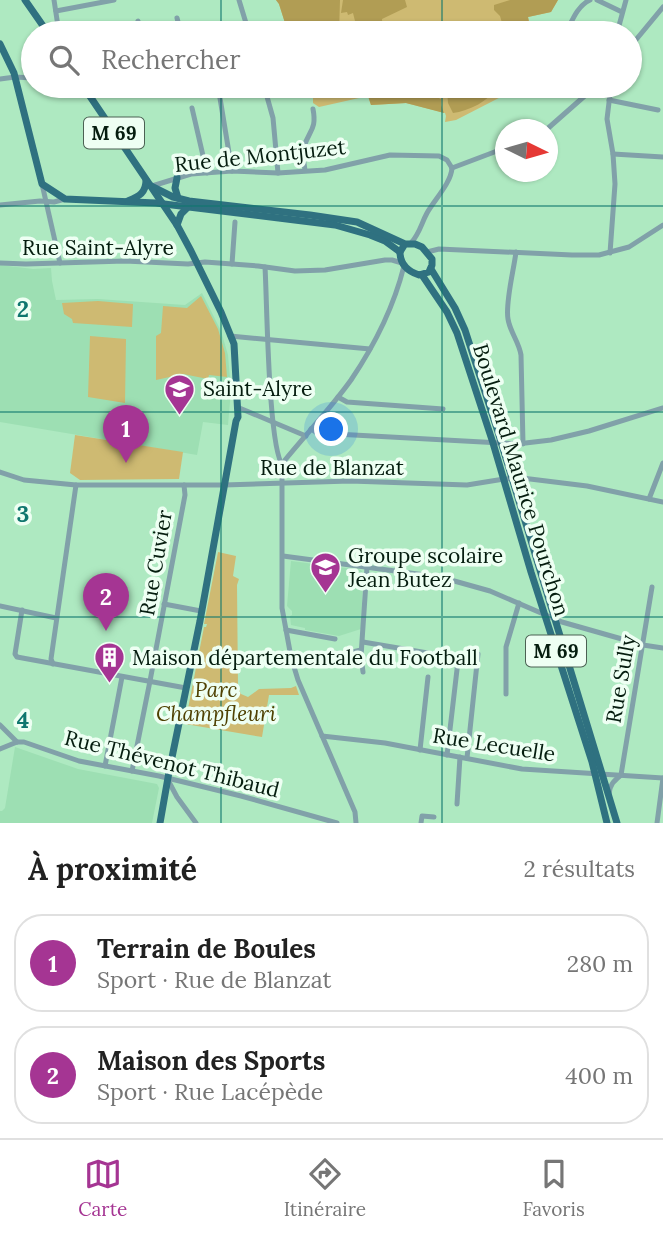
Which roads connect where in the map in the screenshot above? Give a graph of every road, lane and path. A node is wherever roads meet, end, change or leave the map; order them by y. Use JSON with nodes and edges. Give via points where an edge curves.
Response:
{"nodes":[{"id":1,"x":25,"y":0,"type":"edge"},
{"id":2,"x":54,"y":0,"type":"edge"},
{"id":3,"x":114,"y":0,"type":"edge"},
{"id":4,"x":239,"y":0,"type":"edge"},
{"id":5,"x":590,"y":0,"type":"edge"},
{"id":6,"x":597,"y":0,"type":"edge"},
{"id":7,"x":626,"y":0,"type":"edge"},
{"id":8,"x":663,"y":7,"type":"edge"},
{"id":9,"x":56,"y":11,"type":"junction"},
{"id":10,"x":622,"y":12,"type":"junction"},
{"id":11,"x":177,"y":18,"type":"dead end"},
{"id":12,"x":40,"y":21,"type":"edge"},
{"id":13,"x":57,"y":21,"type":"edge"},
{"id":14,"x":178,"y":21,"type":"edge"},
{"id":15,"x":245,"y":21,"type":"edge"},
{"id":16,"x":572,"y":21,"type":"edge"},
{"id":17,"x":620,"y":21,"type":"edge"},
{"id":18,"x":642,"y":32,"type":"edge"},
{"id":19,"x":0,"y":44,"type":"edge"},
{"id":20,"x":15,"y":77,"type":"junction"},
{"id":21,"x":21,"y":77,"type":"edge"},
{"id":22,"x":0,"y":79,"type":"edge"},
{"id":23,"x":91,"y":98,"type":"edge"},
{"id":24,"x":220,"y":98,"type":"edge"},
{"id":25,"x":267,"y":98,"type":"edge"},
{"id":26,"x":582,"y":98,"type":"edge"},
{"id":27,"x":609,"y":100,"type":"joint"},
{"id":28,"x":192,"y":108,"type":"dead end"},
{"id":29,"x":313,"y":109,"type":"dead end"},
{"id":30,"x":658,"y":110,"type":"dead end"},
{"id":31,"x":558,"y":119,"type":"edge"},
{"id":32,"x":495,"y":151,"type":"edge"},
{"id":33,"x":613,"y":154,"type":"junction"},
{"id":34,"x":663,"y":157,"type":"edge"},
{"id":35,"x":452,"y":168,"type":"junction"},
{"id":36,"x":305,"y":170,"type":"junction"},
{"id":37,"x":232,"y":171,"type":"junction"},
{"id":38,"x":207,"y":173,"type":"junction"},
{"id":39,"x":278,"y":173,"type":"junction"},
{"id":40,"x":177,"y":178,"type":"junction"},
{"id":41,"x":148,"y":183,"type":"junction"},
{"id":42,"x":42,"y":184,"type":"junction"},
{"id":43,"x":65,"y":199,"type":"junction"},
{"id":44,"x":179,"y":199,"type":"junction"},
{"id":45,"x":128,"y":201,"type":"junction"},
{"id":46,"x":47,"y":202,"type":"junction"},
{"id":47,"x":163,"y":204,"type":"junction"},
{"id":48,"x":0,"y":205,"type":"edge"},
{"id":49,"x":188,"y":207,"type":"junction"},
{"id":50,"x":235,"y":222,"type":"dead end"},
{"id":51,"x":177,"y":225,"type":"junction"},
{"id":52,"x":663,"y":225,"type":"edge"},
{"id":53,"x":419,"y":233,"type":"junction"},
{"id":54,"x":408,"y":244,"type":"junction"},
{"id":55,"x":425,"y":249,"type":"junction"},
{"id":56,"x":444,"y":250,"type":"junction"},
{"id":57,"x":516,"y":252,"type":"junction"},
{"id":58,"x":610,"y":253,"type":"junction"},
{"id":59,"x":401,"y":259,"type":"junction"},
{"id":60,"x":432,"y":259,"type":"junction"},
{"id":61,"x":0,"y":263,"type":"edge"},
{"id":62,"x":60,"y":263,"type":"junction"},
{"id":63,"x":197,"y":263,"type":"junction"},
{"id":64,"x":232,"y":264,"type":"junction"},
{"id":65,"x":265,"y":267,"type":"junction"},
{"id":66,"x":431,"y":269,"type":"junction"},
{"id":67,"x":419,"y":275,"type":"junction"},
{"id":68,"x":399,"y":285,"type":"junction"},
{"id":69,"x":230,"y":336,"type":"junction"},
{"id":70,"x":268,"y":339,"type":"junction"},
{"id":71,"x":370,"y":349,"type":"junction"},
{"id":72,"x":338,"y":397,"type":"junction"},
{"id":73,"x":237,"y":407,"type":"junction"},
{"id":74,"x":663,"y":408,"type":"edge"},
{"id":75,"x":443,"y":409,"type":"dead end"},
{"id":76,"x":273,"y":422,"type":"junction"},
{"id":77,"x":488,"y":428,"type":"junction"},
{"id":78,"x":311,"y":429,"type":"junction"},
{"id":79,"x":306,"y":436,"type":"junction"},
{"id":80,"x":478,"y":442,"type":"junction"},
{"id":81,"x":498,"y":443,"type":"junction"},
{"id":82,"x":520,"y":444,"type":"junction"},
{"id":83,"x":663,"y":463,"type":"edge"},
{"id":84,"x":508,"y":464,"type":"junction"},
{"id":85,"x":283,"y":466,"type":"junction"},
{"id":86,"x":0,"y":472,"type":"edge"},
{"id":87,"x":508,"y":479,"type":"junction"},
{"id":88,"x":282,"y":483,"type":"junction"},
{"id":89,"x":76,"y":485,"type":"junction"},
{"id":90,"x":184,"y":485,"type":"junction"},
{"id":91,"x":224,"y":485,"type":"junction"},
{"id":92,"x":649,"y":499,"type":"junction"},
{"id":93,"x":663,"y":502,"type":"edge"},
{"id":94,"x":283,"y":556,"type":"junction"},
{"id":95,"x":367,"y":567,"type":"junction"},
{"id":96,"x":652,"y":587,"type":"dead end"},
{"id":97,"x":164,"y":604,"type":"junction"},
{"id":98,"x":519,"y":604,"type":"junction"},
{"id":99,"x":0,"y":606,"type":"edge"},
{"id":100,"x":22,"y":610,"type":"junction"},
{"id":101,"x":201,"y":611,"type":"junction"},
{"id":102,"x":546,"y":616,"type":"junction"},
{"id":103,"x":56,"y":618,"type":"junction"},
{"id":104,"x":555,"y":620,"type":"junction"},
{"id":105,"x":286,"y":630,"type":"junction"},
{"id":106,"x":335,"y":639,"type":"dead end"},
{"id":107,"x":362,"y":642,"type":"junction"},
{"id":108,"x":643,"y":645,"type":"junction"},
{"id":109,"x":663,"y":648,"type":"edge"},
{"id":110,"x":361,"y":650,"type":"junction"},
{"id":111,"x":478,"y":654,"type":"dead end"},
{"id":112,"x":291,"y":657,"type":"junction"},
{"id":113,"x":53,"y":664,"type":"junction"},
{"id":114,"x":363,"y":672,"type":"dead end"},
{"id":115,"x":122,"y":677,"type":"junction"},
{"id":116,"x":428,"y":677,"type":"dead end"},
{"id":117,"x":150,"y":681,"type":"junction"},
{"id":118,"x":186,"y":688,"type":"junction"},
{"id":119,"x":506,"y":694,"type":"dead end"},
{"id":120,"x":0,"y":725,"type":"edge"},
{"id":121,"x":322,"y":736,"type":"junction"},
{"id":122,"x":17,"y":742,"type":"junction"},
{"id":123,"x":0,"y":749,"type":"edge"},
{"id":124,"x":420,"y":750,"type":"junction"},
{"id":125,"x":447,"y":755,"type":"junction"},
{"id":126,"x":464,"y":757,"type":"junction"},
{"id":127,"x":105,"y":766,"type":"junction"},
{"id":128,"x":132,"y":771,"type":"junction"},
{"id":129,"x":594,"y":774,"type":"junction"},
{"id":130,"x":603,"y":774,"type":"junction"},
{"id":131,"x":621,"y":775,"type":"junction"},
{"id":132,"x":663,"y":778,"type":"edge"},
{"id":133,"x":168,"y":779,"type":"junction"},
{"id":134,"x":609,"y":794,"type":"junction"},
{"id":135,"x":177,"y":797,"type":"junction"},
{"id":136,"x":164,"y":801,"type":"junction"},
{"id":137,"x":457,"y":804,"type":"dead end"},
{"id":138,"x":434,"y":817,"type":"dead end"},
{"id":139,"x":160,"y":822,"type":"edge"},
{"id":140,"x":196,"y":823,"type":"edge"},
{"id":141,"x":337,"y":823,"type":"edge"},
{"id":142,"x":356,"y":823,"type":"edge"},
{"id":143,"x":421,"y":823,"type":"edge"},
{"id":144,"x":607,"y":823,"type":"edge"},
{"id":145,"x":617,"y":823,"type":"edge"},
{"id":146,"x":657,"y":823,"type":"edge"}],
"edges":[{"from":1,"to":12,"type":"main road"},
{"from":2,"to":9,"type":"street"},
{"from":3,"to":9,"type":"street"},
{"from":4,"to":15,"type":"street"},
{"from":5,"to":16,"type":"street"},
{"from":6,"to":10,"type":"street"},
{"from":7,"to":10,"type":"street"},
{"from":8,"to":18,"type":"street"},
{"from":9,"to":13,"type":"street"},
{"from":10,"to":17,"type":"street"},
{"from":11,"to":14,"type":"street"},
{"from":19,"to":20,"type":"main road"},
{"from":20,"to":21,"type":"street"},
{"from":20,"to":22,"type":"street"},
{"from":20,"to":42,"type":"main road"},
{"from":23,"to":41,"type":"main road","number":"M 69"},
{"from":24,"to":37,"type":"street"},
{"from":25,"to":39,"type":"street"},
{"from":26,"to":31,"type":"street"},
{"from":27,"to":30,"type":"street"},
{"from":27,"to":33,"type":"street"},
{"from":28,"to":38,"type":"street"},
{"from":29,"to":36,"type":"street","via":[[315,123],[305,145]]},
{"from":32,"to":35,"type":"street"},
{"from":33,"to":34,"type":"street"},
{"from":33,"to":58,"type":"street"},
{"from":35,"to":36,"type":"street","name":"Rue de Montjuzet","via":[[439,156],[397,155]]},
{"from":35,"to":53,"type":"street"},
{"from":36,"to":39,"type":"street","name":"Rue de Montjuzet"},
{"from":37,"to":38,"type":"street","name":"Rue de Montjuzet"},
{"from":37,"to":39,"type":"street","name":"Rue de Montjuzet"},
{"from":38,"to":40,"type":"street","name":"Rue de Montjuzet"},
{"from":40,"to":41,"type":"street","name":"Rue de Montjuzet"},
{"from":40,"to":44,"type":"main road","via":[[174,188]]},
{"from":41,"to":44,"type":"main road"},
{"from":41,"to":45,"type":"main road"},
{"from":41,"to":47,"type":"main road"},
{"from":42,"to":43,"type":"main road"},
{"from":42,"to":46,"type":"street"},
{"from":43,"to":45,"type":"main road"},
{"from":43,"to":46,"type":"street"},
{"from":44,"to":54,"type":"main road","via":[[358,222]]},
{"from":45,"to":47,"type":"main road"},
{"from":46,"to":48,"type":"street"},
{"from":46,"to":62,"type":"street"},
{"from":47,"to":49,"type":"main road"},
{"from":47,"to":51,"type":"main road"},
{"from":49,"to":51,"type":"main road"},
{"from":49,"to":59,"type":"main road","via":[[344,227],[385,241]]},
{"from":50,"to":64,"type":"street"},
{"from":51,"to":63,"type":"main road"},
{"from":52,"to":58,"type":"street","via":[[635,244]]},
{"from":53,"to":54,"type":"street"},
{"from":53,"to":55,"type":"street"},
{"from":54,"to":55,"type":"main road"},
{"from":54,"to":59,"type":"main road"},
{"from":55,"to":56,"type":"street"},
{"from":55,"to":60,"type":"main road"},
{"from":56,"to":57,"type":"street"},
{"from":56,"to":60,"type":"street"},
{"from":57,"to":58,"type":"street"},
{"from":57,"to":82,"type":"street","via":[[507,312],[521,355]]},
{"from":59,"to":65,"type":"street","name":"Rue Saint-Alyre","via":[[325,270]]},
{"from":59,"to":67,"type":"main road"},
{"from":59,"to":68,"type":"street"},
{"from":60,"to":66,"type":"main road"},
{"from":61,"to":62,"type":"street","name":"Rue Saint-Alyre"},
{"from":62,"to":63,"type":"street","name":"Rue Saint-Alyre"},
{"from":63,"to":64,"type":"street","name":"Rue Saint-Alyre"},
{"from":63,"to":69,"type":"main road"},
{"from":64,"to":65,"type":"street","name":"Rue Saint-Alyre"},
{"from":65,"to":70,"type":"street"},
{"from":66,"to":67,"type":"main road"},
{"from":66,"to":81,"type":"main road","name":"Boulevard Maurice Pourchon","number":"M 69","via":[[466,330]]},
{"from":67,"to":68,"type":"street"},
{"from":67,"to":77,"type":"main road","name":"Boulevard Maurice Pourchon","number":"M 69","via":[[457,333]]},
{"from":68,"to":71,"type":"street"},
{"from":69,"to":70,"type":"street"},
{"from":69,"to":73,"type":"main road"},
{"from":70,"to":71,"type":"street"},
{"from":70,"to":76,"type":"street"},
{"from":71,"to":72,"type":"street"},
{"from":72,"to":75,"type":"street"},
{"from":72,"to":78,"type":"street"},
{"from":73,"to":76,"type":"street"},
{"from":73,"to":91,"type":"main road"},
{"from":74,"to":82,"type":"street","via":[[589,431]]},
{"from":76,"to":79,"type":"street"},
{"from":76,"to":85,"type":"street"},
{"from":77,"to":80,"type":"street"},
{"from":77,"to":81,"type":"main road","name":"Boulevard Maurice Pourchon","number":"M 69"},
{"from":78,"to":79,"type":"street"},
{"from":78,"to":80,"type":"street","via":[[317,433]]},
{"from":79,"to":85,"type":"street"},
{"from":80,"to":81,"type":"street"},
{"from":81,"to":82,"type":"street"},
{"from":81,"to":84,"type":"main road","name":"Boulevard Maurice Pourchon","number":"M 69"},
{"from":81,"to":87,"type":"main road","name":"Boulevard Maurice Pourchon","number":"M 69"},
{"from":82,"to":84,"type":"street","via":[[510,453]]},
{"from":83,"to":92,"type":"street"},
{"from":84,"to":87,"type":"main road","name":"Boulevard Maurice Pourchon","number":"M 69"},
{"from":85,"to":88,"type":"street"},
{"from":86,"to":89,"type":"street","name":"Rue de Blanzat","via":[[24,480]]},
{"from":87,"to":88,"type":"street","name":"Rue de Blanzat","via":[[467,485]]},
{"from":87,"to":92,"type":"street","name":"Rue de Blanzat","via":[[582,485]]},
{"from":87,"to":102,"type":"main road","name":"Boulevard Maurice Pourchon","number":"M 69"},
{"from":87,"to":104,"type":"main road","name":"Boulevard Maurice Pourchon","number":"M 69"},
{"from":88,"to":91,"type":"street","name":"Rue de Blanzat"},
{"from":88,"to":94,"type":"street"},
{"from":89,"to":90,"type":"street","name":"Rue de Blanzat"},
{"from":89,"to":103,"type":"street"},
{"from":90,"to":91,"type":"street","name":"Rue de Blanzat"},
{"from":90,"to":97,"type":"street","name":"Rue Cuvier"},
{"from":91,"to":101,"type":"main road"},
{"from":92,"to":93,"type":"street","name":"Rue de Blanzat"},
{"from":94,"to":95,"type":"street"},
{"from":94,"to":105,"type":"street"},
{"from":95,"to":98,"type":"street","via":[[440,577]]},
{"from":95,"to":107,"type":"street"},
{"from":96,"to":108,"type":"street","name":"Rue Sully"},
{"from":97,"to":101,"type":"street"},
{"from":97,"to":117,"type":"street","name":"Rue Cuvier"},
{"from":98,"to":102,"type":"street"},
{"from":98,"to":119,"type":"street","via":[[506,647]]},
{"from":99,"to":100,"type":"street"},
{"from":100,"to":103,"type":"street"},
{"from":100,"to":113,"type":"street","via":[[15,656]]},
{"from":101,"to":118,"type":"main road"},
{"from":102,"to":104,"type":"street"},
{"from":102,"to":129,"type":"main road","name":"Boulevard Maurice Pourchon","number":"M 69"},
{"from":103,"to":113,"type":"street"},
{"from":104,"to":108,"type":"street"},
{"from":104,"to":130,"type":"main road","name":"Boulevard Maurice Pourchon","number":"M 69"},
{"from":105,"to":106,"type":"street"},
{"from":105,"to":112,"type":"street"},
{"from":107,"to":110,"type":"street"},
{"from":107,"to":125,"type":"street","via":[[457,658]]},
{"from":108,"to":109,"type":"street"},
{"from":108,"to":131,"type":"street","name":"Rue Sully"},
{"from":110,"to":112,"type":"street"},
{"from":110,"to":114,"type":"street"},
{"from":111,"to":126,"type":"street"},
{"from":112,"to":121,"type":"street"},
{"from":113,"to":115,"type":"street"},
{"from":115,"to":117,"type":"street"},
{"from":115,"to":127,"type":"street"},
{"from":116,"to":124,"type":"street"},
{"from":117,"to":118,"type":"street"},
{"from":117,"to":128,"type":"street","name":"Rue Cuvier"},
{"from":118,"to":133,"type":"main road"},
{"from":120,"to":122,"type":"street"},
{"from":121,"to":124,"type":"street","name":"Rue Lecuelle"},
{"from":121,"to":142,"type":"street"},
{"from":122,"to":123,"type":"street"},
{"from":122,"to":127,"type":"street","name":"Rue Thévenot Thibaud"},
{"from":124,"to":125,"type":"street","name":"Rue Lecuelle"},
{"from":125,"to":126,"type":"street","name":"Rue Lecuelle"},
{"from":126,"to":129,"type":"street","name":"Rue Lecuelle","via":[[522,769]]},
{"from":126,"to":137,"type":"street"},
{"from":127,"to":128,"type":"street","name":"Rue Thévenot Thibaud"},
{"from":128,"to":133,"type":"street","name":"Rue Thévenot Thibaud"},
{"from":129,"to":130,"type":"street","name":"Rue Lecuelle"},
{"from":129,"to":144,"type":"main road","name":"Boulevard Maurice Pourchon","number":"M 69"},
{"from":130,"to":131,"type":"street","name":"Rue Lecuelle"},
{"from":130,"to":134,"type":"main road","name":"Boulevard Maurice Pourchon","number":"M 69"},
{"from":131,"to":132,"type":"street","name":"Rue Lecuelle"},
{"from":131,"to":134,"type":"street","via":[[612,782]]},
{"from":132,"to":146,"type":"street"},
{"from":133,"to":135,"type":"street"},
{"from":133,"to":136,"type":"main road"},
{"from":133,"to":141,"type":"street","name":"Rue Thévenot Thibaud"},
{"from":134,"to":145,"type":"main road","name":"Boulevard Maurice Pourchon","number":"M 69"},
{"from":135,"to":136,"type":"street"},
{"from":135,"to":140,"type":"street"},
{"from":136,"to":139,"type":"main road"},
{"from":138,"to":143,"type":"street","via":[[422,816]]}]}
